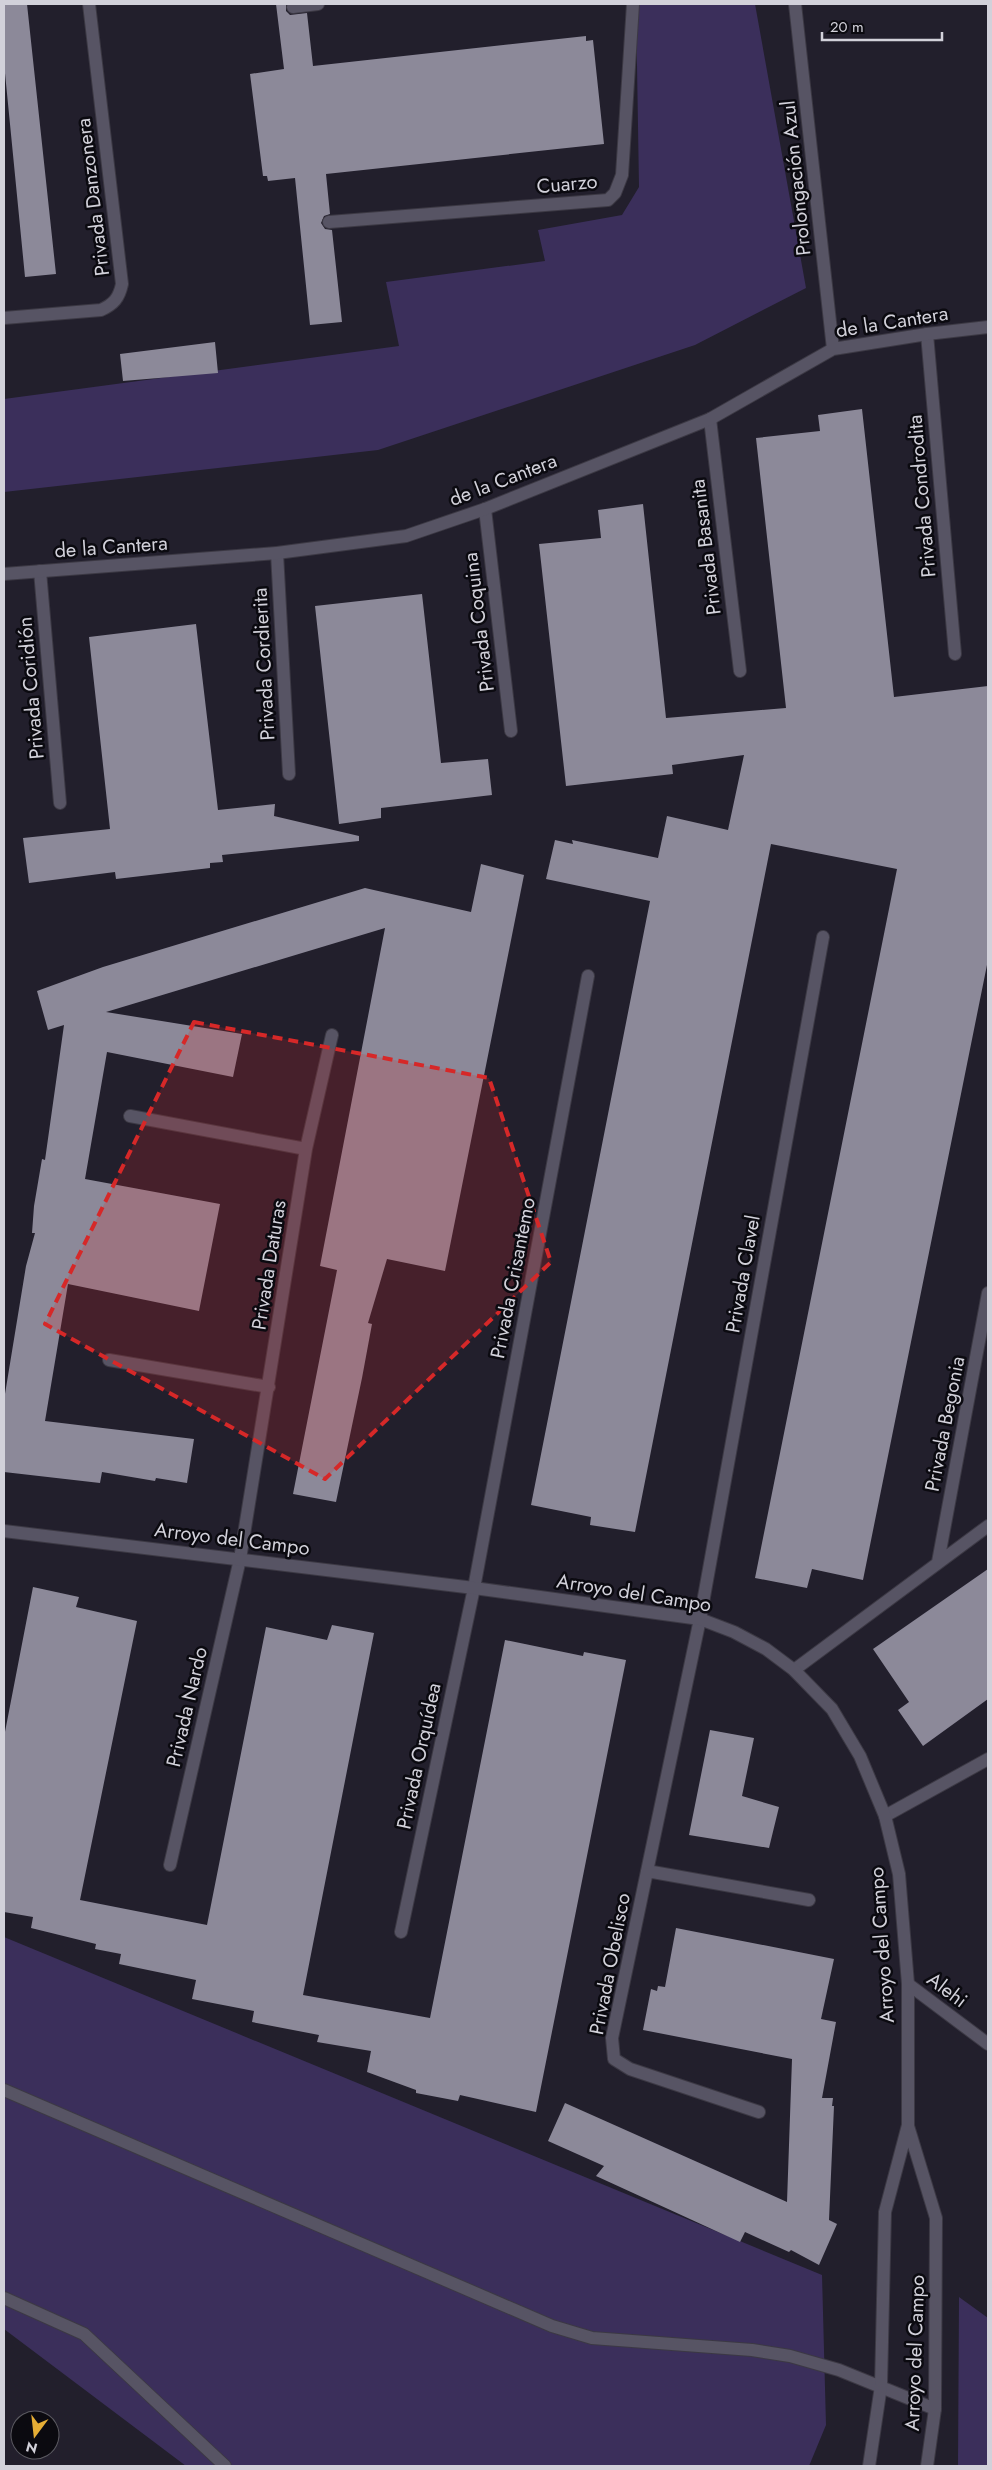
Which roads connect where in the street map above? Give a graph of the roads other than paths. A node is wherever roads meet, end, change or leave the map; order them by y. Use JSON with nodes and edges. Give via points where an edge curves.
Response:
{"nodes":[{"id":1,"x":89,"y":4,"type":"edge"},
{"id":2,"x":318,"y":4,"type":"edge"},
{"id":3,"x":633,"y":4,"type":"edge"},
{"id":4,"x":795,"y":4,"type":"edge"},
{"id":5,"x":293,"y":7,"type":"dead end"},
{"id":6,"x":329,"y":222,"type":"dead end"},
{"id":7,"x":4,"y":318,"type":"edge"},
{"id":8,"x":988,"y":327,"type":"edge"},
{"id":9,"x":926,"y":334,"type":"junction"},
{"id":10,"x":834,"y":349,"type":"junction"},
{"id":11,"x":710,"y":419,"type":"junction"},
{"id":12,"x":485,"y":508,"type":"junction"},
{"id":13,"x":277,"y":553,"type":"junction"},
{"id":14,"x":40,"y":571,"type":"junction"},
{"id":15,"x":4,"y":574,"type":"edge"},
{"id":16,"x":955,"y":654,"type":"dead end"},
{"id":17,"x":740,"y":671,"type":"dead end"},
{"id":18,"x":511,"y":731,"type":"dead end"},
{"id":19,"x":288,"y":774,"type":"dead end"},
{"id":20,"x":60,"y":802,"type":"dead end"},
{"id":21,"x":823,"y":937,"type":"dead end"},
{"id":22,"x":588,"y":976,"type":"dead end"},
{"id":23,"x":332,"y":1035,"type":"dead end"},
{"id":24,"x":130,"y":1116,"type":"dead end"},
{"id":25,"x":306,"y":1149,"type":"junction"},
{"id":26,"x":988,"y":1293,"type":"edge"},
{"id":27,"x":109,"y":1360,"type":"dead end"},
{"id":28,"x":269,"y":1387,"type":"junction"},
{"id":29,"x":988,"y":1526,"type":"edge"},
{"id":30,"x":4,"y":1531,"type":"edge"},
{"id":31,"x":240,"y":1558,"type":"junction"},
{"id":32,"x":938,"y":1562,"type":"junction"},
{"id":33,"x":474,"y":1588,"type":"junction"},
{"id":34,"x":700,"y":1618,"type":"junction"},
{"id":35,"x":794,"y":1670,"type":"junction"},
{"id":36,"x":986,"y":1763,"type":"edge"},
{"id":37,"x":885,"y":1816,"type":"junction"},
{"id":38,"x":170,"y":1864,"type":"dead end"},
{"id":39,"x":647,"y":1871,"type":"junction"},
{"id":40,"x":809,"y":1900,"type":"dead end"},
{"id":41,"x":401,"y":1932,"type":"dead end"},
{"id":42,"x":908,"y":1984,"type":"junction"},
{"id":43,"x":988,"y":2044,"type":"edge"},
{"id":44,"x":4,"y":2090,"type":"edge"},
{"id":45,"x":759,"y":2112,"type":"dead end"},
{"id":46,"x":908,"y":2125,"type":"junction"},
{"id":47,"x":4,"y":2298,"type":"edge"},
{"id":48,"x":881,"y":2386,"type":"junction"},
{"id":49,"x":936,"y":2409,"type":"junction"},
{"id":50,"x":225,"y":2466,"type":"edge"},
{"id":51,"x":869,"y":2466,"type":"edge"},
{"id":52,"x":927,"y":2466,"type":"edge"}],
"edges":[{"from":1,"to":7,"type":"street","name":"Privada Danzonera","via":[[122,284],[113,304],[101,310]]},
{"from":2,"to":5,"type":"street"},
{"from":3,"to":6,"type":"street","name":"Cuarzo","via":[[622,175],[619,187],[608,200]]},
{"from":4,"to":10,"type":"street","name":"Prolongación Azul"},
{"from":8,"to":9,"type":"street","name":"de la Cantera"},
{"from":9,"to":10,"type":"street","name":"de la Cantera"},
{"from":9,"to":16,"type":"street","name":"Privada Condrodita"},
{"from":10,"to":11,"type":"street","name":"de la Cantera"},
{"from":11,"to":12,"type":"street","name":"de la Cantera"},
{"from":11,"to":17,"type":"street","name":"Privada Basanita"},
{"from":12,"to":13,"type":"street","name":"de la Cantera","via":[[406,536]]},
{"from":12,"to":18,"type":"street","name":"Privada Coquina"},
{"from":13,"to":14,"type":"street","name":"de la Cantera"},
{"from":13,"to":19,"type":"street","name":"Privada Cordierita"},
{"from":14,"to":15,"type":"street","name":"de la Cantera"},
{"from":14,"to":20,"type":"street","name":"Privada Coridión"},
{"from":21,"to":34,"type":"street","name":"Privada Clavel"},
{"from":22,"to":33,"type":"street","name":"Privada Crisantemo"},
{"from":23,"to":25,"type":"street","name":"Privada Daturas"},
{"from":24,"to":25,"type":"street"},
{"from":25,"to":28,"type":"street","name":"Privada Daturas"},
{"from":26,"to":32,"type":"street","name":"Privada Begonia"},
{"from":27,"to":28,"type":"street"},
{"from":28,"to":31,"type":"street","name":"Privada Daturas"},
{"from":29,"to":32,"type":"street"},
{"from":30,"to":31,"type":"street","name":"Arroyo del Campo"},
{"from":31,"to":33,"type":"street","name":"Arroyo del Campo"},
{"from":31,"to":38,"type":"street","name":"Privada Nardo"},
{"from":32,"to":35,"type":"street"},
{"from":33,"to":34,"type":"street","name":"Arroyo del Campo"},
{"from":33,"to":41,"type":"street","name":"Privada Orquídea"},
{"from":34,"to":35,"type":"street","name":"Arroyo del Campo","via":[[766,1649]]},
{"from":34,"to":39,"type":"street","name":"Privada Obelisco"},
{"from":35,"to":37,"type":"street","name":"Arroyo del Campo","via":[[832,1709],[860,1756]]},
{"from":36,"to":37,"type":"street"},
{"from":37,"to":42,"type":"street","name":"Arroyo del Campo","via":[[899,1874]]},
{"from":39,"to":40,"type":"street","name":"Privada Obelisco"},
{"from":39,"to":45,"type":"street","name":"Privada Obelisco","via":[[612,2038],[614,2059],[630,2069]]},
{"from":42,"to":43,"type":"street","name":"Alehi"},
{"from":42,"to":46,"type":"street","name":"Arroyo del Campo"},
{"from":44,"to":48,"type":"street","via":[[552,2326],[592,2338],[752,2350],[790,2356]]},
{"from":46,"to":48,"type":"street","name":"Arroyo del Campo","via":[[885,2212]]},
{"from":46,"to":49,"type":"street","name":"Arroyo del Campo","via":[[936,2218]]},
{"from":47,"to":50,"type":"street","via":[[84,2334]]},
{"from":48,"to":49,"type":"street"},
{"from":48,"to":51,"type":"street","name":"Arroyo del Campo"},
{"from":49,"to":52,"type":"street","name":"Arroyo del Campo"}]}
